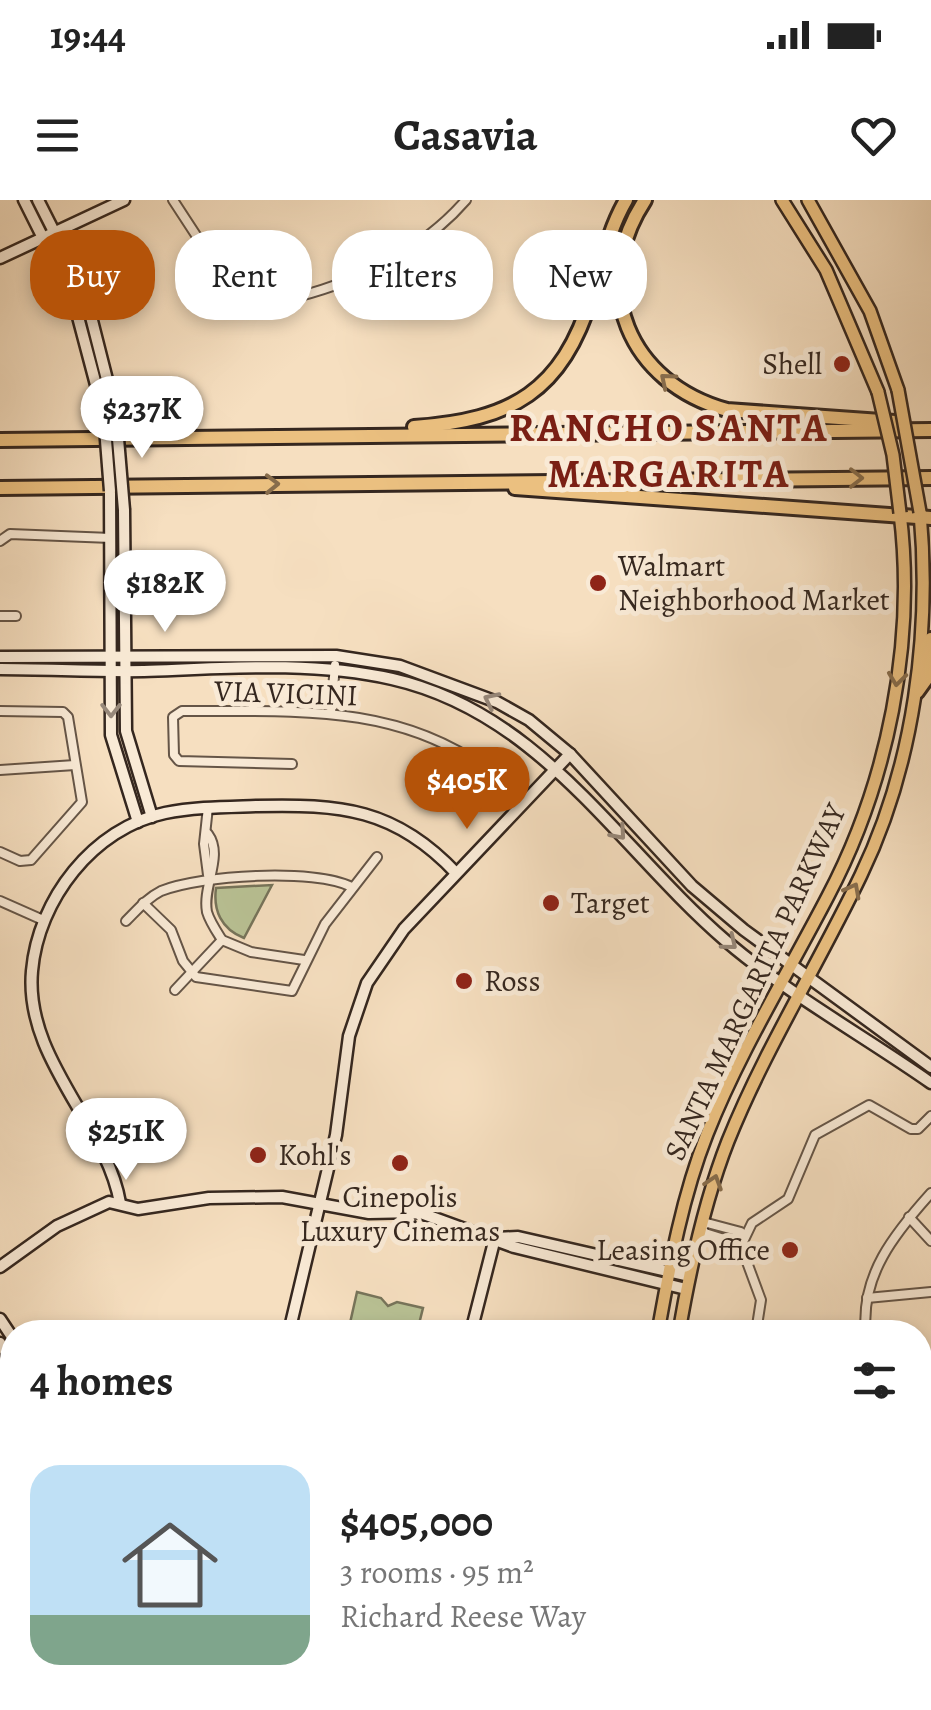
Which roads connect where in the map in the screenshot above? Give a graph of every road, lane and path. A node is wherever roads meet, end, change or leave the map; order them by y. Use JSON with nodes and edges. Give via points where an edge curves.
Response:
{"nodes":[{"id":1,"x":24,"y":200,"type":"edge"},
{"id":2,"x":38,"y":200,"type":"edge"},
{"id":3,"x":124,"y":200,"type":"edge"},
{"id":4,"x":172,"y":200,"type":"edge"},
{"id":5,"x":466,"y":200,"type":"edge"},
{"id":6,"x":626,"y":200,"type":"edge"},
{"id":7,"x":645,"y":200,"type":"edge"},
{"id":8,"x":782,"y":200,"type":"edge"},
{"id":9,"x":808,"y":200,"type":"edge"},
{"id":10,"x":48,"y":230,"type":"edge"},
{"id":11,"x":50,"y":230,"type":"edge"},
{"id":12,"x":62,"y":230,"type":"edge"},
{"id":13,"x":30,"y":245,"type":"edge"},
{"id":14,"x":0,"y":258,"type":"edge"},
{"id":15,"x":94,"y":320,"type":"edge"},
{"id":16,"x":110,"y":415,"type":"junction"},
{"id":17,"x":931,"y":426,"type":"edge"},
{"id":18,"x":362,"y":434,"type":"junction"},
{"id":19,"x":0,"y":440,"type":"edge"},
{"id":20,"x":931,"y":478,"type":"edge"},
{"id":21,"x":408,"y":482,"type":"junction"},
{"id":22,"x":0,"y":488,"type":"edge"},
{"id":23,"x":900,"y":516,"type":"junction"},
{"id":24,"x":924,"y":516,"type":"edge"},
{"id":25,"x":124,"y":530,"type":"junction"},
{"id":26,"x":111,"y":534,"type":"junction"},
{"id":27,"x":0,"y":541,"type":"edge"},
{"id":28,"x":0,"y":616,"type":"edge"},
{"id":29,"x":16,"y":616,"type":"dead end"},
{"id":30,"x":931,"y":640,"type":"edge"},
{"id":31,"x":118,"y":656,"type":"junction"},
{"id":32,"x":336,"y":656,"type":"junction"},
{"id":33,"x":0,"y":657,"type":"edge"},
{"id":34,"x":0,"y":669,"type":"edge"},
{"id":35,"x":112,"y":670,"type":"junction"},
{"id":36,"x":334,"y":670,"type":"junction"},
{"id":37,"x":124,"y":671,"type":"junction"},
{"id":38,"x":917,"y":692,"type":"junction"},
{"id":39,"x":0,"y":711,"type":"edge"},
{"id":40,"x":330,"y":712,"type":"junction"},
{"id":41,"x":570,"y":754,"type":"junction"},
{"id":42,"x":75,"y":764,"type":"junction"},
{"id":43,"x":292,"y":764,"type":"dead end"},
{"id":44,"x":558,"y":767,"type":"junction"},
{"id":45,"x":0,"y":770,"type":"edge"},
{"id":46,"x":486,"y":770,"type":"dead end"},
{"id":47,"x":208,"y":807,"type":"junction"},
{"id":48,"x":152,"y":817,"type":"junction"},
{"id":49,"x":138,"y":822,"type":"junction"},
{"id":50,"x":0,"y":852,"type":"edge"},
{"id":51,"x":376,"y":858,"type":"dead end"},
{"id":52,"x":456,"y":872,"type":"junction"},
{"id":53,"x":209,"y":879,"type":"junction"},
{"id":54,"x":352,"y":887,"type":"junction"},
{"id":55,"x":0,"y":900,"type":"edge"},
{"id":56,"x":144,"y":903,"type":"junction"},
{"id":57,"x":43,"y":920,"type":"junction"},
{"id":58,"x":126,"y":921,"type":"dead end"},
{"id":59,"x":222,"y":940,"type":"junction"},
{"id":60,"x":304,"y":960,"type":"junction"},
{"id":61,"x":792,"y":964,"type":"junction"},
{"id":62,"x":192,"y":972,"type":"junction"},
{"id":63,"x":808,"y":977,"type":"junction"},
{"id":64,"x":783,"y":982,"type":"junction"},
{"id":65,"x":174,"y":990,"type":"dead end"},
{"id":66,"x":799,"y":992,"type":"junction"},
{"id":67,"x":931,"y":1067,"type":"edge"},
{"id":68,"x":931,"y":1083,"type":"edge"},
{"id":69,"x":931,"y":1116,"type":"edge"},
{"id":70,"x":931,"y":1193,"type":"edge"},
{"id":71,"x":120,"y":1202,"type":"junction"},
{"id":72,"x":322,"y":1202,"type":"junction"},
{"id":73,"x":909,"y":1217,"type":"junction"},
{"id":74,"x":701,"y":1226,"type":"junction"},
{"id":75,"x":495,"y":1238,"type":"junction"},
{"id":76,"x":744,"y":1238,"type":"junction"},
{"id":77,"x":931,"y":1242,"type":"edge"},
{"id":78,"x":0,"y":1267,"type":"edge"},
{"id":79,"x":668,"y":1278,"type":"junction"},
{"id":80,"x":688,"y":1283,"type":"junction"},
{"id":81,"x":931,"y":1292,"type":"edge"},
{"id":82,"x":866,"y":1298,"type":"junction"},
{"id":83,"x":292,"y":1320,"type":"edge"},
{"id":84,"x":474,"y":1320,"type":"edge"},
{"id":85,"x":660,"y":1320,"type":"edge"},
{"id":86,"x":681,"y":1320,"type":"edge"},
{"id":87,"x":758,"y":1320,"type":"edge"},
{"id":88,"x":866,"y":1320,"type":"edge"}],
"edges":[{"from":1,"to":10,"type":"main road"},
{"from":2,"to":11,"type":"main road"},
{"from":3,"to":12,"type":"main road"},
{"from":4,"to":5,"type":"street","via":[[239,301],[252,307],[377,268]]},
{"from":6,"to":18,"type":"highway","via":[[577,336],[540,384],[485,418]]},
{"from":17,"to":7,"type":"highway","one_way":true,"via":[[728,410],[666,381],[638,348],[620,301],[624,244]]},
{"from":8,"to":23,"type":"main road","name":"SANTA MARGARITA PARKWAY","bridge":true,"via":[[826,270],[878,392]]},
{"from":9,"to":24,"type":"main road","name":"SANTA MARGARITA PARKWAY","bridge":true,"via":[[870,311],[898,390]]},
{"from":13,"to":14,"type":"main road"},
{"from":15,"to":16,"type":"main road"},
{"from":16,"to":25,"type":"main road","bridge":true},
{"from":16,"to":26,"type":"main road","bridge":true},
{"from":17,"to":18,"type":"highway"},
{"from":18,"to":19,"type":"highway"},
{"from":21,"to":20,"type":"highway","one_way":true},
{"from":22,"to":21,"type":"highway","one_way":true},
{"from":21,"to":23,"type":"highway"},
{"from":23,"to":24,"type":"highway"},
{"from":23,"to":61,"type":"main road","name":"SANTA MARGARITA PARKWAY","one_way":true,"via":[[905,564],[890,725],[856,835]]},
{"from":24,"to":38,"type":"main road","name":"SANTA MARGARITA PARKWAY"},
{"from":25,"to":26,"type":"main road"},
{"from":25,"to":31,"type":"main road"},
{"from":26,"to":27,"type":"street","via":[[10,534]]},
{"from":26,"to":31,"type":"main road"},
{"from":28,"to":29,"type":"street"},
{"from":30,"to":38,"type":"highway","via":[[926,678]]},
{"from":31,"to":32,"type":"main road"},
{"from":31,"to":33,"type":"main road"},
{"from":31,"to":35,"type":"main road"},
{"from":31,"to":37,"type":"main road"},
{"from":32,"to":36,"type":"street"},
{"from":41,"to":32,"type":"main road","one_way":true,"via":[[530,720],[455,684]]},
{"from":34,"to":35,"type":"main road"},
{"from":35,"to":37,"type":"main road"},
{"from":35,"to":49,"type":"main road","one_way":true,"via":[[111,735]]},
{"from":36,"to":37,"type":"main road"},
{"from":36,"to":40,"type":"street"},
{"from":36,"to":44,"type":"main road","via":[[449,699]]},
{"from":37,"to":48,"type":"main road","via":[[126,731]]},
{"from":63,"to":38,"type":"main road","name":"SANTA MARGARITA PARKWAY","one_way":true,"via":[[862,873],[900,768]]},
{"from":39,"to":42,"type":"street","via":[[63,712]]},
{"from":40,"to":43,"type":"street","name":"VIA VICINI","via":[[182,711],[173,717],[179,761]]},
{"from":40,"to":46,"type":"street","name":"VIA VICINI","via":[[410,729]]},
{"from":41,"to":44,"type":"main road"},
{"from":41,"to":61,"type":"main road","via":[[698,891]]},
{"from":42,"to":45,"type":"street"},
{"from":42,"to":50,"type":"street","via":[[82,802],[31,860]]},
{"from":44,"to":52,"type":"main road"},
{"from":44,"to":64,"type":"main road","one_way":true,"via":[[680,900]]},
{"from":47,"to":48,"type":"main road"},
{"from":47,"to":52,"type":"main road","via":[[372,814]]},
{"from":47,"to":53,"type":"street"},
{"from":48,"to":49,"type":"main road"},
{"from":49,"to":57,"type":"main road","via":[[71,872]]},
{"from":51,"to":54,"type":"street"},
{"from":52,"to":72,"type":"main road","via":[[404,928],[367,983],[345,1052]]},
{"from":53,"to":54,"type":"street","via":[[330,879]]},
{"from":53,"to":56,"type":"street","via":[[164,890]]},
{"from":53,"to":59,"type":"street","via":[[208,913]]},
{"from":54,"to":60,"type":"street"},
{"from":55,"to":57,"type":"street"},
{"from":56,"to":58,"type":"street"},
{"from":56,"to":62,"type":"street","via":[[171,930]]},
{"from":57,"to":71,"type":"main road","via":[[32,972],[42,1036]]},
{"from":59,"to":60,"type":"street"},
{"from":59,"to":62,"type":"street"},
{"from":60,"to":62,"type":"street","via":[[292,991],[204,980]]},
{"from":61,"to":63,"type":"main road"},
{"from":61,"to":64,"type":"main road","name":"SANTA MARGARITA PARKWAY"},
{"from":62,"to":65,"type":"street"},
{"from":63,"to":66,"type":"main road","name":"SANTA MARGARITA PARKWAY"},
{"from":63,"to":67,"type":"main road"},
{"from":64,"to":66,"type":"main road"},
{"from":64,"to":79,"type":"main road","name":"SANTA MARGARITA PARKWAY","via":[[708,1132]]},
{"from":66,"to":68,"type":"main road"},
{"from":74,"to":66,"type":"main road","name":"SANTA MARGARITA PARKWAY","one_way":true,"via":[[728,1140]]},
{"from":69,"to":76,"type":"street","via":[[918,1130],[869,1104],[818,1132],[788,1199],[757,1218]]},
{"from":70,"to":73,"type":"street"},
{"from":71,"to":72,"type":"main road","via":[[138,1210],[209,1198]]},
{"from":71,"to":78,"type":"main road","via":[[72,1217]]},
{"from":72,"to":75,"type":"main road","via":[[368,1213],[418,1212]]},
{"from":72,"to":83,"type":"main road"},
{"from":73,"to":77,"type":"street"},
{"from":73,"to":82,"type":"street","via":[[874,1270]]},
{"from":74,"to":76,"type":"street","via":[[738,1243]]},
{"from":74,"to":80,"type":"main road","name":"SANTA MARGARITA PARKWAY"},
{"from":75,"to":79,"type":"main road","via":[[518,1236]]},
{"from":75,"to":84,"type":"main road"},
{"from":76,"to":87,"type":"street","via":[[742,1254],[762,1300]]},
{"from":79,"to":80,"type":"main road"},
{"from":79,"to":85,"type":"main road","name":"SANTA MARGARITA PARKWAY"},
{"from":80,"to":86,"type":"main road","name":"SANTA MARGARITA PARKWAY"},
{"from":81,"to":82,"type":"street"},
{"from":82,"to":88,"type":"street"}]}
